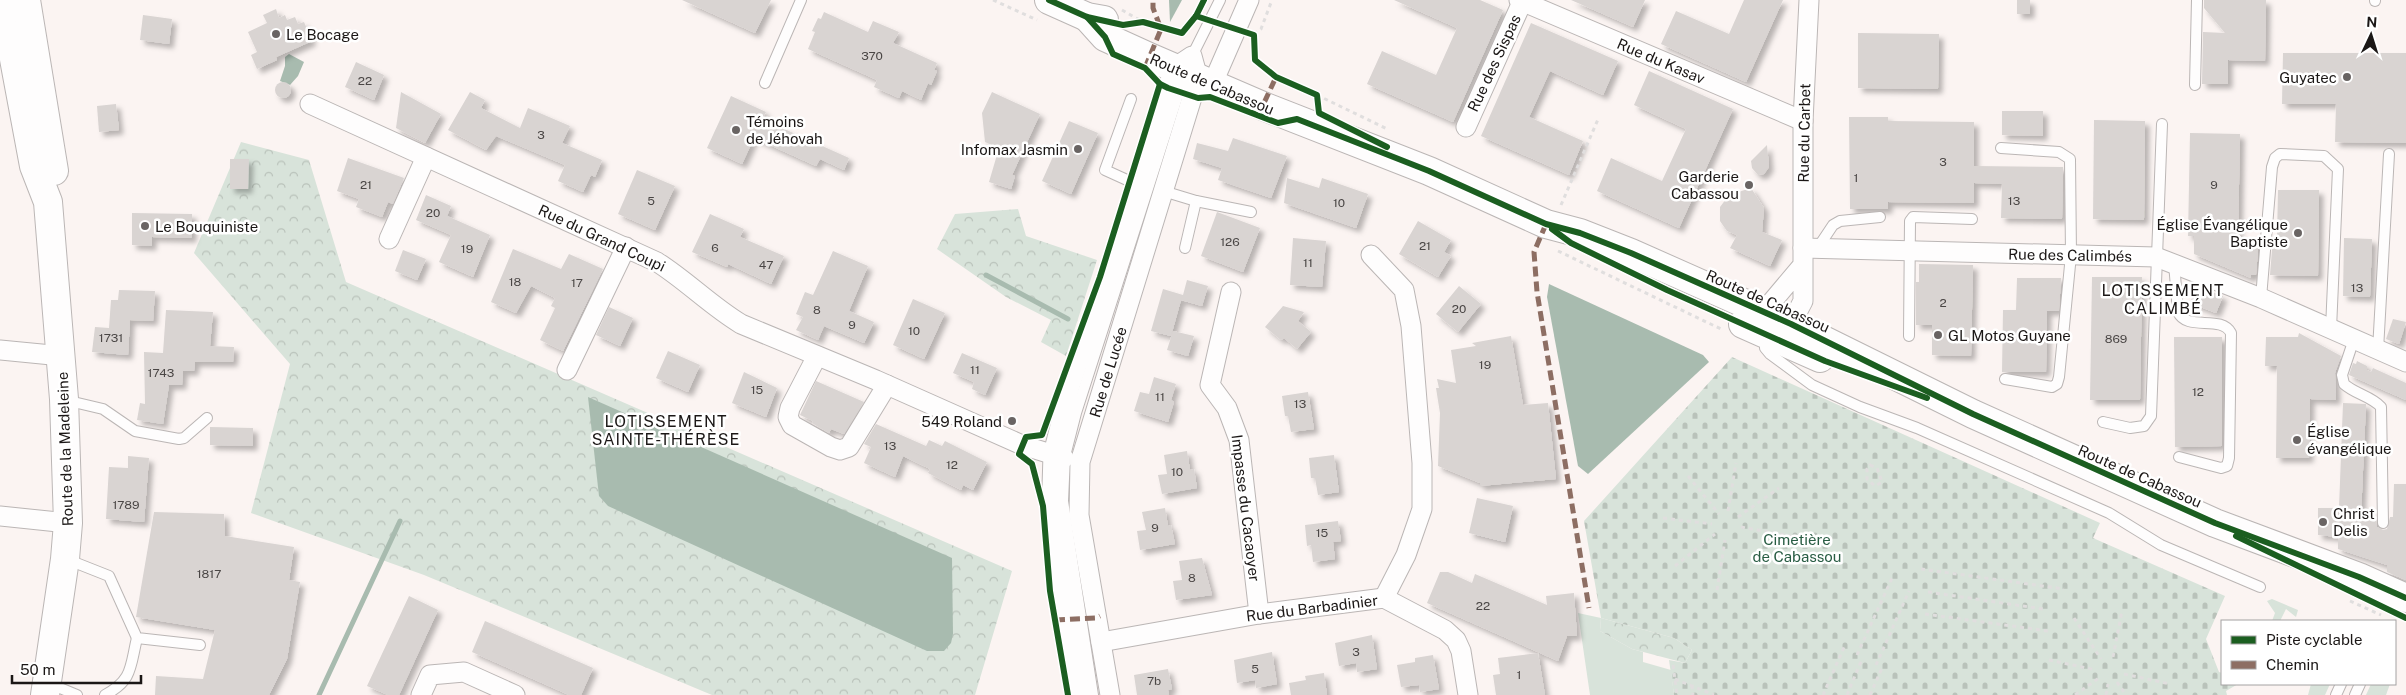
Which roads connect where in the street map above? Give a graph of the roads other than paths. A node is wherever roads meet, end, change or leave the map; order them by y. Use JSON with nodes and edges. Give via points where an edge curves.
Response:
{"nodes":[{"id":1,"x":7,"y":0,"type":"edge"},
{"id":2,"x":26,"y":0,"type":"edge"},
{"id":3,"x":801,"y":0,"type":"edge"},
{"id":4,"x":1050,"y":0,"type":"edge"},
{"id":5,"x":1220,"y":0,"type":"edge"},
{"id":6,"x":1249,"y":0,"type":"edge"},
{"id":7,"x":1522,"y":0,"type":"edge"},
{"id":8,"x":1809,"y":0,"type":"edge"},
{"id":9,"x":2197,"y":0,"type":"edge"},
{"id":10,"x":1087,"y":16,"type":"junction"},
{"id":11,"x":7,"y":52,"type":"edge"},
{"id":12,"x":1197,"y":71,"type":"junction"},
{"id":13,"x":764,"y":84,"type":"dead end"},
{"id":14,"x":2195,"y":85,"type":"dead end"},
{"id":15,"x":1131,"y":99,"type":"dead end"},
{"id":16,"x":310,"y":104,"type":"dead end"},
{"id":17,"x":1803,"y":121,"type":"junction"},
{"id":18,"x":2162,"y":124,"type":"dead end"},
{"id":19,"x":1466,"y":126,"type":"dead end"},
{"id":20,"x":2001,"y":148,"type":"dead end"},
{"id":21,"x":2389,"y":154,"type":"dead end"},
{"id":22,"x":426,"y":157,"type":"junction"},
{"id":23,"x":1429,"y":171,"type":"junction"},
{"id":24,"x":1138,"y":185,"type":"junction"},
{"id":25,"x":1163,"y":191,"type":"junction"},
{"id":26,"x":48,"y":202,"type":"junction"},
{"id":27,"x":1196,"y":202,"type":"junction"},
{"id":28,"x":1252,"y":212,"type":"dead end"},
{"id":29,"x":1880,"y":217,"type":"dead end"},
{"id":30,"x":1972,"y":219,"type":"dead end"},
{"id":31,"x":389,"y":239,"type":"dead end"},
{"id":32,"x":626,"y":247,"type":"junction"},
{"id":33,"x":1185,"y":248,"type":"dead end"},
{"id":34,"x":1910,"y":252,"type":"junction"},
{"id":35,"x":1370,"y":255,"type":"dead end"},
{"id":36,"x":1807,"y":255,"type":"junction"},
{"id":37,"x":2071,"y":255,"type":"junction"},
{"id":38,"x":2165,"y":260,"type":"junction"},
{"id":39,"x":1231,"y":292,"type":"dead end"},
{"id":40,"x":2261,"y":298,"type":"junction"},
{"id":41,"x":1774,"y":324,"type":"junction"},
{"id":42,"x":2331,"y":329,"type":"junction"},
{"id":43,"x":1909,"y":336,"type":"dead end"},
{"id":44,"x":2354,"y":339,"type":"junction"},
{"id":45,"x":0,"y":350,"type":"edge"},
{"id":46,"x":2378,"y":350,"type":"junction"},
{"id":47,"x":62,"y":356,"type":"junction"},
{"id":48,"x":817,"y":356,"type":"junction"},
{"id":49,"x":2406,"y":362,"type":"edge"},
{"id":50,"x":567,"y":370,"type":"dead end"},
{"id":51,"x":2005,"y":379,"type":"dead end"},
{"id":52,"x":887,"y":385,"type":"junction"},
{"id":53,"x":64,"y":399,"type":"junction"},
{"id":54,"x":207,"y":418,"type":"dead end"},
{"id":55,"x":2103,"y":422,"type":"dead end"},
{"id":56,"x":2179,"y":457,"type":"dead end"},
{"id":57,"x":1066,"y":458,"type":"junction"},
{"id":58,"x":0,"y":516,"type":"edge"},
{"id":59,"x":68,"y":523,"type":"junction"},
{"id":60,"x":2383,"y":523,"type":"dead end"},
{"id":61,"x":65,"y":559,"type":"junction"},
{"id":62,"x":2260,"y":587,"type":"dead end"},
{"id":63,"x":1384,"y":598,"type":"junction"},
{"id":64,"x":2394,"y":606,"type":"edge"},
{"id":65,"x":1259,"y":614,"type":"junction"},
{"id":66,"x":138,"y":638,"type":"junction"},
{"id":67,"x":1101,"y":642,"type":"junction"},
{"id":68,"x":200,"y":645,"type":"dead end"},
{"id":69,"x":46,"y":689,"type":"edge"},
{"id":70,"x":77,"y":695,"type":"edge"},
{"id":71,"x":105,"y":695,"type":"edge"},
{"id":72,"x":421,"y":695,"type":"edge"},
{"id":73,"x":515,"y":695,"type":"edge"},
{"id":74,"x":1080,"y":695,"type":"edge"},
{"id":75,"x":1093,"y":695,"type":"edge"},
{"id":76,"x":1110,"y":695,"type":"edge"},
{"id":77,"x":1468,"y":695,"type":"edge"}],
"edges":[{"from":1,"to":11,"type":"main road","name":"Route de la Madeleine"},
{"from":2,"to":26,"type":"main road","name":"Route de la Madeleine","via":[[54,173]]},
{"from":3,"to":13,"type":"lane"},
{"from":4,"to":10,"type":"main road","name":"Route de Cabassou"},
{"from":5,"to":12,"type":"lane"},
{"from":6,"to":12,"type":"street"},
{"from":7,"to":17,"type":"street","name":"Rue du Kasav"},
{"from":7,"to":19,"type":"street","name":"Rue des Sispas"},
{"from":8,"to":17,"type":"street","name":"Rue du Carbet"},
{"from":9,"to":14,"type":"lane"},
{"from":10,"to":12,"type":"main road","name":"Route de Cabassou","via":[[1105,38]]},
{"from":10,"to":12,"type":"main road","name":"Route de Cabassou","via":[[1133,23]]},
{"from":11,"to":26,"type":"main road","name":"Route de la Madeleine","via":[[34,166]]},
{"from":12,"to":23,"type":"main road","name":"Route de Cabassou"},
{"from":12,"to":23,"type":"main road","name":"Route de Cabassou","via":[[1318,104]]},
{"from":12,"to":24,"type":"street"},
{"from":12,"to":25,"type":"street","name":"Rue de Lucée"},
{"from":12,"to":57,"type":"lane","via":[[1076,413]]},
{"from":15,"to":24,"type":"lane","via":[[1106,170]]},
{"from":16,"to":22,"type":"street","name":"Rue du Grand Coupi"},
{"from":17,"to":36,"type":"street","name":"Rue du Carbet"},
{"from":18,"to":38,"type":"lane"},
{"from":20,"to":37,"type":"lane","via":[[2059,152],[2070,159]]},
{"from":21,"to":46,"type":"lane"},
{"from":22,"to":31,"type":"street"},
{"from":22,"to":32,"type":"street","name":"Rue du Grand Coupi"},
{"from":23,"to":41,"type":"main road","name":"Route de Cabassou","via":[[1554,226],[1571,243],[1625,271]]},
{"from":24,"to":57,"type":"street","via":[[1070,386]]},
{"from":25,"to":27,"type":"lane"},
{"from":25,"to":57,"type":"street","name":"Rue de Lucée"},
{"from":26,"to":47,"type":"main road","name":"Route de la Madeleine"},
{"from":27,"to":28,"type":"lane"},
{"from":27,"to":33,"type":"lane"},
{"from":29,"to":36,"type":"lane","via":[[1840,220]]},
{"from":30,"to":34,"type":"lane","via":[[1913,217]]},
{"from":32,"to":48,"type":"street","name":"Rue du Grand Coupi","via":[[674,272],[741,324]]},
{"from":32,"to":50,"type":"street"},
{"from":34,"to":36,"type":"street","name":"Rue des Calimbés"},
{"from":34,"to":37,"type":"street","name":"Rue des Calimbés"},
{"from":34,"to":43,"type":"lane"},
{"from":35,"to":63,"type":"street","via":[[1404,290],[1411,326],[1422,464],[1422,509],[1406,555]]},
{"from":36,"to":41,"type":"street","via":[[1770,304]]},
{"from":36,"to":41,"type":"street","name":"Rue du Carbet","via":[[1803,301]]},
{"from":37,"to":38,"type":"street","name":"Rue des Calimbés"},
{"from":37,"to":51,"type":"lane","via":[[2057,384],[2052,387]]},
{"from":38,"to":40,"type":"street","name":"Rue des Calimbés"},
{"from":38,"to":55,"type":"lane","via":[[2150,416],[2144,426],[2130,428]]},
{"from":38,"to":56,"type":"lane","via":[[2180,318],[2221,324],[2232,333],[2227,466],[2221,468]]},
{"from":39,"to":65,"type":"street","name":"Impasse du Cacaoyer","via":[[1210,385],[1227,408],[1239,440]]},
{"from":40,"to":42,"type":"street","name":"Rue des Calimbés"},
{"from":40,"to":42,"type":"lane","via":[[2275,158],[2280,154],[2324,156],[2338,169]]},
{"from":41,"to":62,"type":"lane","via":[[1764,348],[1812,385],[2109,513],[2162,545]]},
{"from":41,"to":64,"type":"main road","name":"Route de Cabassou"},
{"from":42,"to":44,"type":"street","name":"Rue des Calimbés"},
{"from":44,"to":46,"type":"street","name":"Rue des Calimbés"},
{"from":44,"to":60,"type":"lane","via":[[2342,375],[2344,384],[2353,392],[2381,407]]},
{"from":45,"to":47,"type":"street"},
{"from":46,"to":49,"type":"street","name":"Rue des Calimbés"},
{"from":47,"to":53,"type":"main road","name":"Route de la Madeleine"},
{"from":48,"to":52,"type":"street","name":"Rue du Grand Coupi"},
{"from":48,"to":52,"type":"street","via":[[788,417],[792,424],[831,447],[840,450],[849,447]]},
{"from":52,"to":57,"type":"street","name":"Rue du Grand Coupi","via":[[1022,446]]},
{"from":53,"to":54,"type":"lane","via":[[104,409],[135,431],[179,439]]},
{"from":53,"to":59,"type":"main road","name":"Route de la Madeleine"},
{"from":57,"to":67,"type":"street","name":"Rue de Lucée"},
{"from":57,"to":74,"type":"street","via":[[1052,487],[1057,549]]},
{"from":57,"to":75,"type":"lane","via":[[1063,501]]},
{"from":58,"to":59,"type":"street"},
{"from":59,"to":61,"type":"main road","name":"Route de la Madeleine"},
{"from":61,"to":66,"type":"lane","via":[[109,576]]},
{"from":61,"to":69,"type":"main road","name":"Route de la Madeleine"},
{"from":63,"to":65,"type":"street","name":"Rue du Barbadinier"},
{"from":63,"to":77,"type":"street","name":"Rue du Barbadinier","via":[[1445,630],[1456,640],[1461,651]]},
{"from":65,"to":67,"type":"street","name":"Rue du Barbadinier"},
{"from":66,"to":68,"type":"lane"},
{"from":66,"to":71,"type":"lane","via":[[126,681]]},
{"from":67,"to":76,"type":"street","name":"Rue de Lucée"},
{"from":69,"to":70,"type":"lane"},
{"from":72,"to":73,"type":"street","via":[[430,675],[464,672]]}]}
